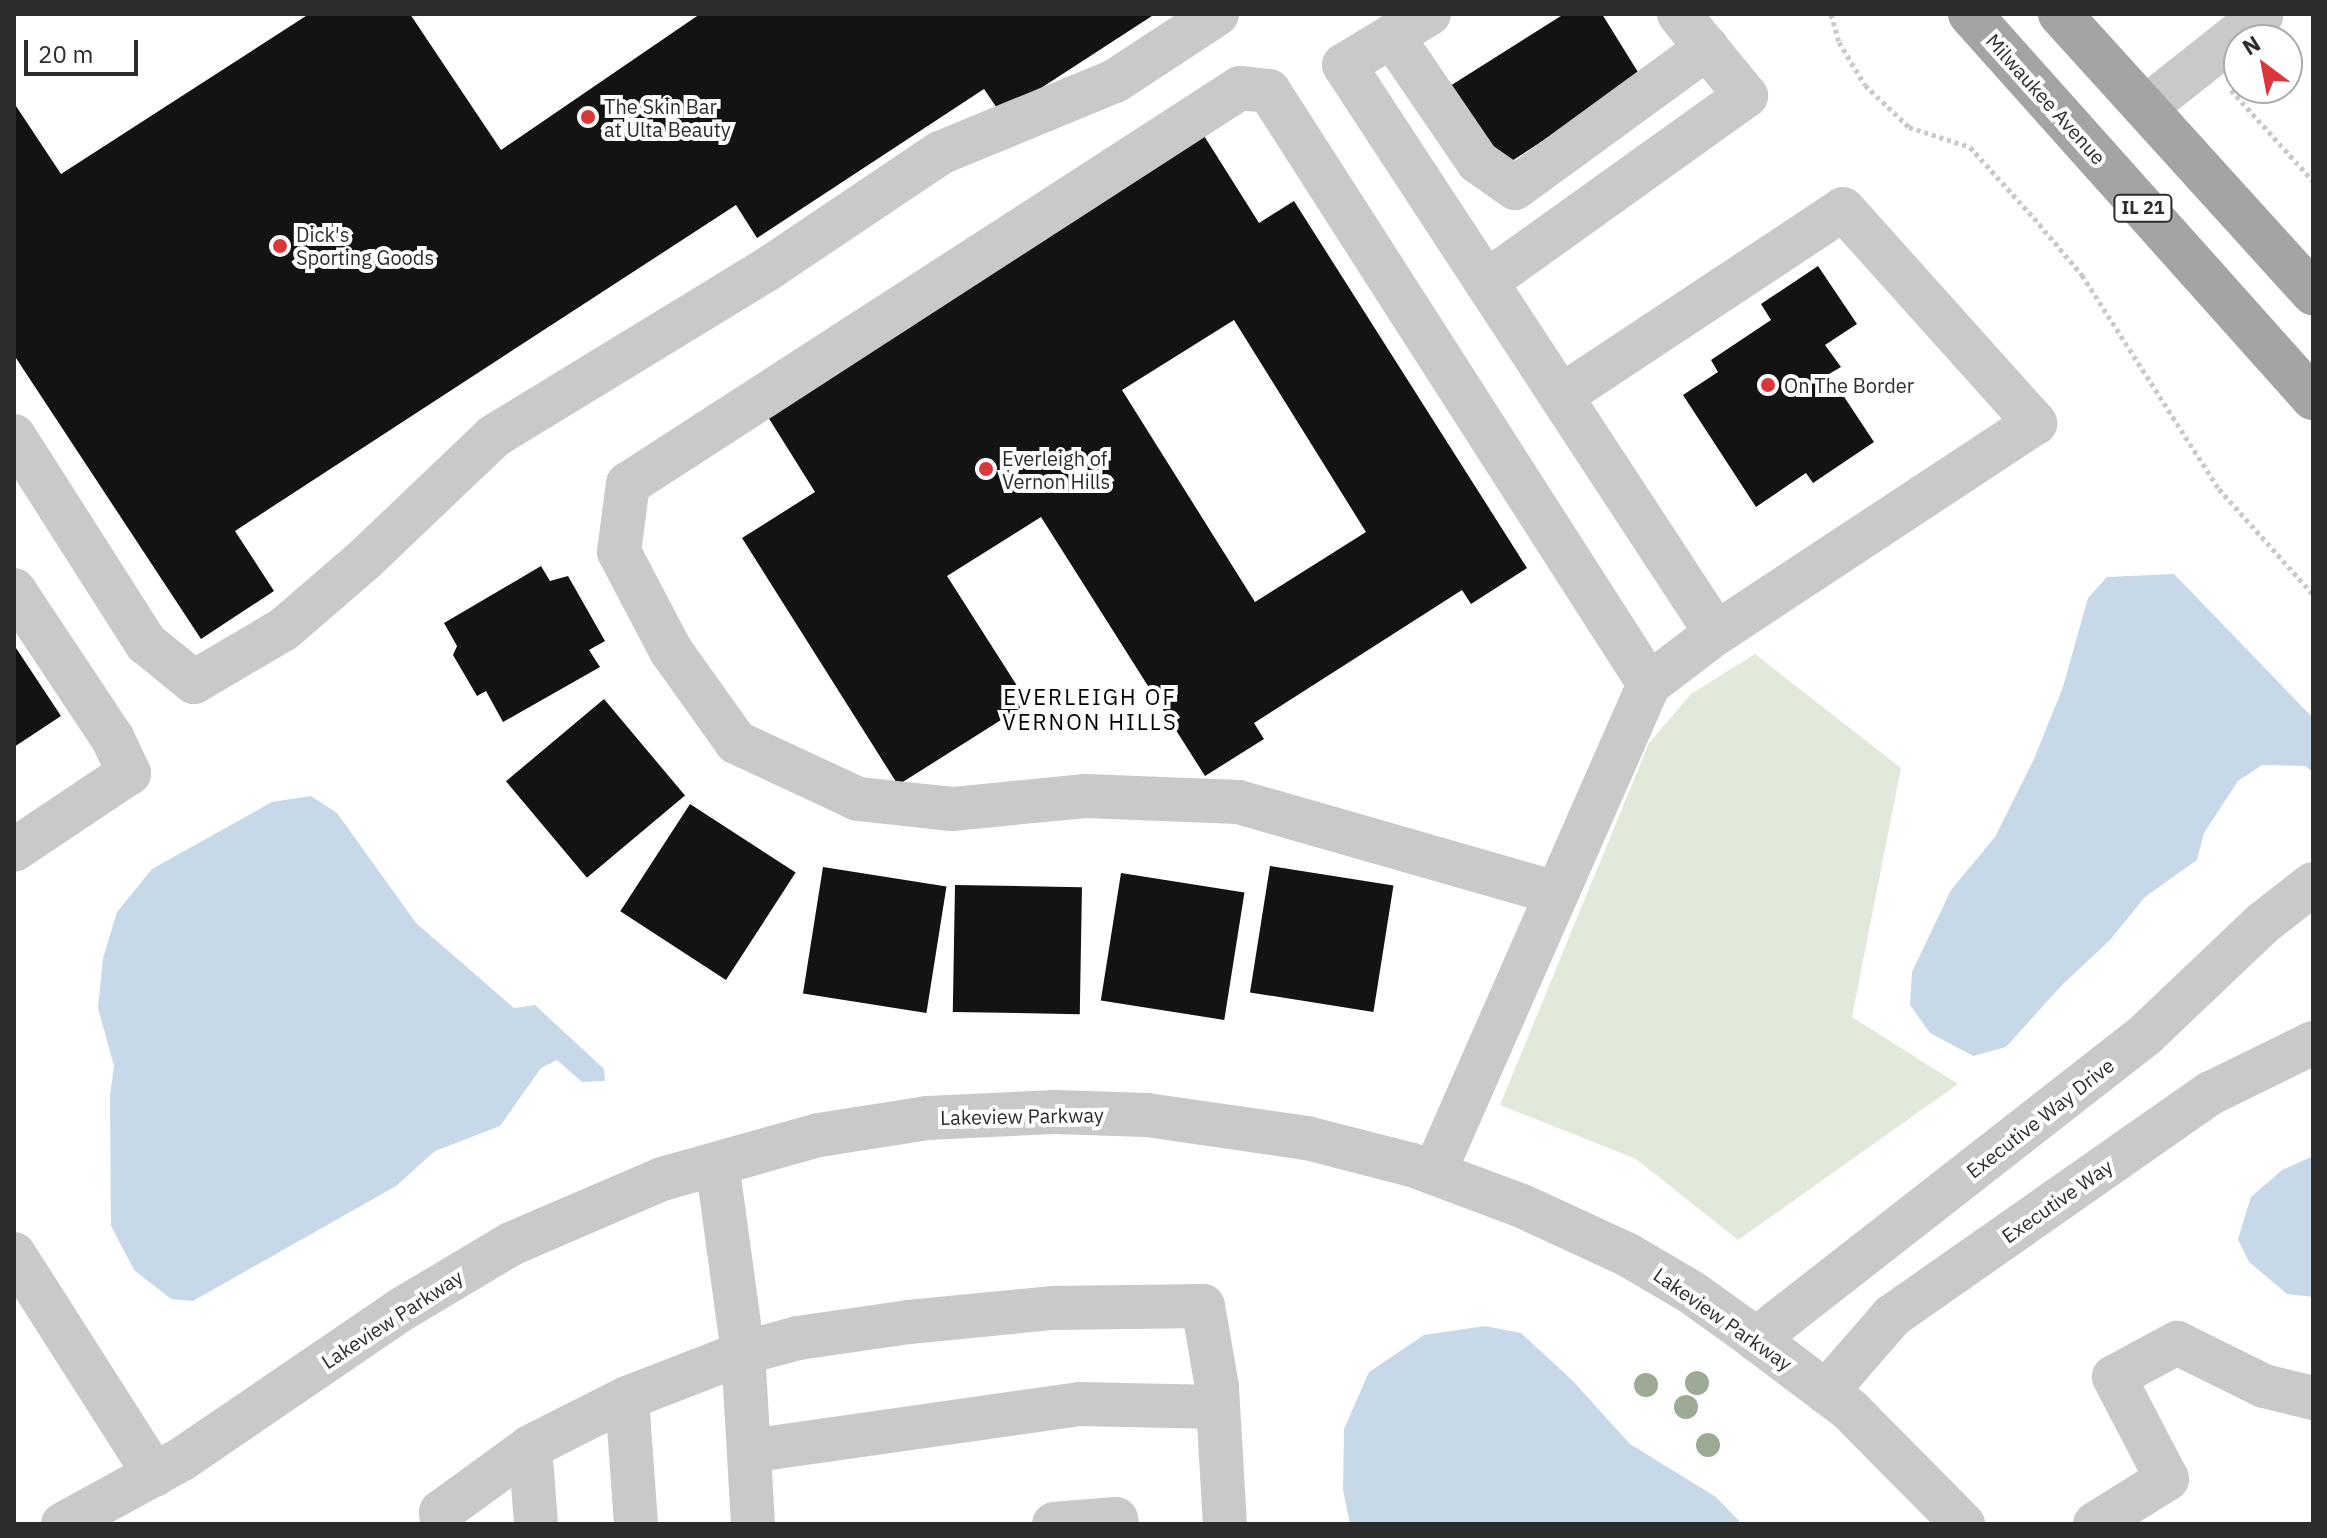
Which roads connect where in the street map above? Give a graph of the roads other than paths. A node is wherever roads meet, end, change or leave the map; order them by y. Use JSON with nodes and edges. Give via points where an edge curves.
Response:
{"nodes":[{"id":1,"x":1217,"y":14,"type":"edge"},
{"id":2,"x":1429,"y":14,"type":"edge"},
{"id":3,"x":1679,"y":14,"type":"edge"},
{"id":4,"x":1970,"y":14,"type":"edge"},
{"id":5,"x":2060,"y":14,"type":"edge"},
{"id":6,"x":2262,"y":15,"type":"edge"},
{"id":7,"x":1392,"y":36,"type":"junction"},
{"id":8,"x":1707,"y":48,"type":"junction"},
{"id":9,"x":2146,"y":107,"type":"junction"},
{"id":10,"x":1486,"y":282,"type":"junction"},
{"id":11,"x":2313,"y":293,"type":"edge"},
{"id":12,"x":1561,"y":396,"type":"junction"},
{"id":13,"x":2313,"y":398,"type":"edge"},
{"id":14,"x":14,"y":436,"type":"edge"},
{"id":15,"x":14,"y":590,"type":"edge"},
{"id":16,"x":1716,"y":633,"type":"junction"},
{"id":17,"x":1649,"y":684,"type":"junction"},
{"id":18,"x":14,"y":850,"type":"edge"},
{"id":19,"x":2313,"y":884,"type":"edge"},
{"id":20,"x":1556,"y":893,"type":"junction"},
{"id":21,"x":2313,"y":1043,"type":"edge"},
{"id":22,"x":717,"y":1164,"type":"junction"},
{"id":23,"x":1434,"y":1173,"type":"junction"},
{"id":24,"x":14,"y":1254,"type":"edge"},
{"id":25,"x":1756,"y":1339,"type":"junction"},
{"id":26,"x":743,"y":1353,"type":"junction"},
{"id":27,"x":1826,"y":1392,"type":"junction"},
{"id":28,"x":627,"y":1398,"type":"junction"},
{"id":29,"x":2313,"y":1398,"type":"edge"},
{"id":30,"x":1218,"y":1407,"type":"junction"},
{"id":31,"x":530,"y":1447,"type":"junction"},
{"id":32,"x":749,"y":1451,"type":"junction"},
{"id":33,"x":155,"y":1475,"type":"junction"},
{"id":34,"x":63,"y":1524,"type":"edge"},
{"id":35,"x":442,"y":1524,"type":"edge"},
{"id":36,"x":536,"y":1524,"type":"edge"},
{"id":37,"x":636,"y":1524,"type":"edge"},
{"id":38,"x":753,"y":1524,"type":"edge"},
{"id":39,"x":1054,"y":1524,"type":"edge"},
{"id":40,"x":1117,"y":1524,"type":"edge"},
{"id":41,"x":1225,"y":1524,"type":"edge"},
{"id":42,"x":1963,"y":1524,"type":"edge"},
{"id":43,"x":2095,"y":1524,"type":"edge"}],
"edges":[{"from":1,"to":14,"type":"street","via":[[1115,81],[940,153],[766,270],[494,436],[284,629],[194,682],[146,643]]},
{"from":2,"to":7,"type":"street"},
{"from":3,"to":8,"type":"street"},
{"from":4,"to":13,"type":"main road","name":"Milwaukee Avenue","number":"IL 21"},
{"from":5,"to":9,"type":"main road"},
{"from":6,"to":9,"type":"street"},
{"from":7,"to":8,"type":"street","via":[[1478,162],[1515,188]]},
{"from":7,"to":10,"type":"street","via":[[1344,65]]},
{"from":8,"to":10,"type":"street","via":[[1746,96]]},
{"from":9,"to":11,"type":"main road"},
{"from":10,"to":12,"type":"street"},
{"from":12,"to":16,"type":"street"},
{"from":12,"to":16,"type":"street","via":[[1843,209],[2035,423]]},
{"from":15,"to":18,"type":"street","via":[[113,739],[129,773]]},
{"from":16,"to":17,"type":"street"},
{"from":17,"to":20,"type":"street"},
{"from":17,"to":20,"type":"street","via":[[1269,91],[1240,88],[628,484],[619,552],[671,651],[736,742],[858,799],[952,809],[1085,796],[1239,802]]},
{"from":19,"to":25,"type":"street","name":"Executive Way Drive","via":[[2263,923],[2145,1035]]},
{"from":20,"to":23,"type":"street"},
{"from":21,"to":27,"type":"street","name":"Executive Way","via":[[2211,1093],[1892,1316]]},
{"from":22,"to":23,"type":"street","name":"Lakeview Parkway","via":[[819,1135],[928,1118],[1055,1112],[1147,1115],[1307,1138]]},
{"from":22,"to":26,"type":"street"},
{"from":22,"to":33,"type":"street","name":"Lakeview Parkway","via":[[662,1179],[511,1244],[402,1309]]},
{"from":23,"to":25,"type":"street","name":"Lakeview Parkway","via":[[1628,1255]]},
{"from":24,"to":33,"type":"street"},
{"from":25,"to":27,"type":"street","name":"Lakeview Parkway"},
{"from":26,"to":28,"type":"street"},
{"from":26,"to":30,"type":"street","via":[[798,1338],[909,1322],[1053,1308],[1203,1306]]},
{"from":26,"to":32,"type":"street"},
{"from":27,"to":42,"type":"street","name":"Lakeview Parkway","via":[[1916,1473]]},
{"from":28,"to":31,"type":"street"},
{"from":28,"to":37,"type":"street"},
{"from":29,"to":43,"type":"street","via":[[2264,1386],[2177,1343],[2114,1377],[2167,1479]]},
{"from":30,"to":32,"type":"street","via":[[1080,1404]]},
{"from":30,"to":41,"type":"street"},
{"from":31,"to":35,"type":"street","via":[[441,1512]]},
{"from":31,"to":36,"type":"street"},
{"from":32,"to":38,"type":"street"},
{"from":33,"to":34,"type":"street","name":"Lakeview Parkway"},
{"from":39,"to":40,"type":"street","via":[[1116,1519]]}]}
